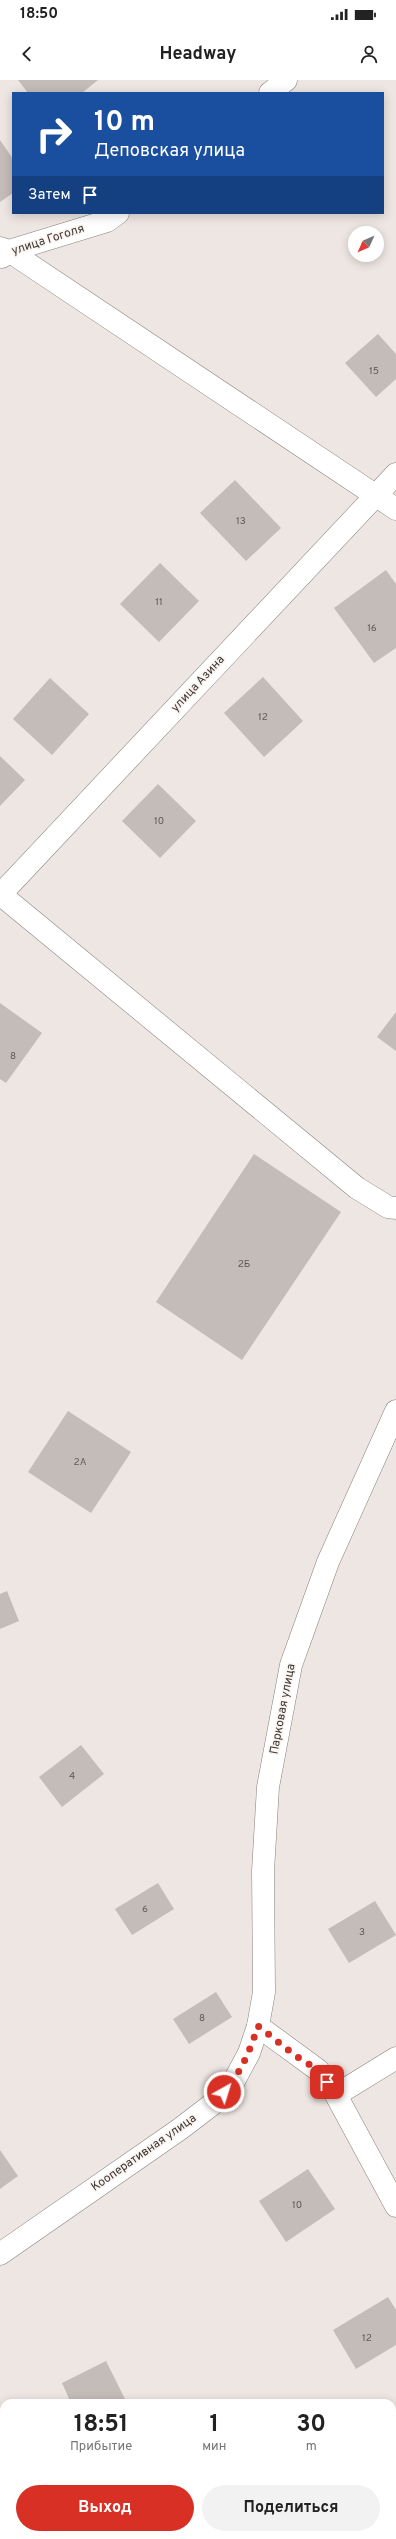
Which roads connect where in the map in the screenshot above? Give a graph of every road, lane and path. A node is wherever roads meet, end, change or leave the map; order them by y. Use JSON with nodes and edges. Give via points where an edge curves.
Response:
{"nodes":[{"id":1,"x":286,"y":80,"type":"edge"},
{"id":2,"x":271,"y":92,"type":"edge"},
{"id":3,"x":117,"y":214,"type":"edge"},
{"id":4,"x":3,"y":253,"type":"edge"},
{"id":5,"x":396,"y":474,"type":"edge"},
{"id":6,"x":375,"y":495,"type":"junction"},
{"id":7,"x":396,"y":509,"type":"edge"},
{"id":8,"x":0,"y":895,"type":"edge"},
{"id":9,"x":396,"y":1208,"type":"edge"},
{"id":10,"x":396,"y":1411,"type":"edge"},
{"id":11,"x":258,"y":2026,"type":"junction"},
{"id":12,"x":396,"y":2058,"type":"edge"},
{"id":13,"x":336,"y":2094,"type":"junction"},
{"id":14,"x":396,"y":2206,"type":"edge"},
{"id":15,"x":0,"y":2254,"type":"edge"}],
"edges":[{"from":1,"to":2,"type":"street"},
{"from":3,"to":4,"type":"street","name":"улица Гоголя","via":[[107,221]]},
{"from":4,"to":6,"type":"street"},
{"from":5,"to":6,"type":"street","name":"улица Азина"},
{"from":6,"to":7,"type":"street"},
{"from":6,"to":8,"type":"street","name":"улица Азина"},
{"from":8,"to":9,"type":"street","via":[[357,1188],[388,1207]]},
{"from":10,"to":11,"type":"street","name":"Парковая улица","via":[[328,1562],[291,1665],[268,1787],[263,1871],[264,1992]]},
{"from":11,"to":13,"type":"street","via":[[318,2070]]},
{"from":11,"to":15,"type":"street","name":"Кооперативная улица","via":[[249,2053],[234,2081],[214,2103]]},
{"from":12,"to":13,"type":"street"},
{"from":13,"to":14,"type":"street"}]}
